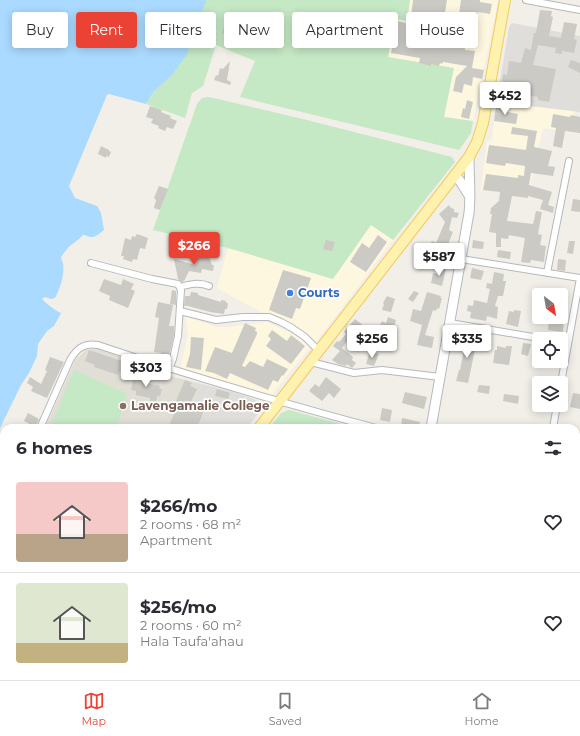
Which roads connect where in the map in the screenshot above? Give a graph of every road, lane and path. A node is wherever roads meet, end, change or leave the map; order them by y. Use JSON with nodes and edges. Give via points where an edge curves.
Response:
{"nodes":[{"id":1,"x":505,"y":0,"type":"edge"},
{"id":2,"x":526,"y":0,"type":"edge"},
{"id":3,"x":580,"y":10,"type":"edge"},
{"id":4,"x":469,"y":156,"type":"junction"},
{"id":5,"x":569,"y":161,"type":"dead end"},
{"id":6,"x":455,"y":176,"type":"junction"},
{"id":7,"x":471,"y":198,"type":"junction"},
{"id":8,"x":460,"y":259,"type":"junction"},
{"id":9,"x":91,"y":263,"type":"dead end"},
{"id":10,"x":547,"y":273,"type":"junction"},
{"id":11,"x":580,"y":278,"type":"edge"},
{"id":12,"x":209,"y":286,"type":"dead end"},
{"id":13,"x":180,"y":287,"type":"junction"},
{"id":14,"x":180,"y":311,"type":"junction"},
{"id":15,"x":450,"y":322,"type":"junction"},
{"id":16,"x":532,"y":337,"type":"edge"},
{"id":17,"x":568,"y":343,"type":"edge"},
{"id":18,"x":320,"y":351,"type":"junction"},
{"id":19,"x":311,"y":362,"type":"junction"},
{"id":20,"x":169,"y":369,"type":"junction"},
{"id":21,"x":440,"y":377,"type":"junction"},
{"id":22,"x":280,"y":402,"type":"junction"},
{"id":23,"x":556,"y":412,"type":"edge"},
{"id":24,"x":42,"y":424,"type":"edge"},
{"id":25,"x":263,"y":424,"type":"edge"},
{"id":26,"x":361,"y":424,"type":"edge"},
{"id":27,"x":432,"y":424,"type":"edge"},
{"id":28,"x":554,"y":424,"type":"edge"}],
"edges":[{"from":1,"to":4,"type":"main road","via":[[483,124]]},
{"from":2,"to":3,"type":"street"},
{"from":4,"to":6,"type":"main road"},
{"from":4,"to":7,"type":"main road"},
{"from":5,"to":10,"type":"street"},
{"from":6,"to":7,"type":"main road"},
{"from":6,"to":18,"type":"main road"},
{"from":7,"to":8,"type":"main road"},
{"from":8,"to":10,"type":"street"},
{"from":8,"to":15,"type":"main road"},
{"from":9,"to":13,"type":"street","via":[[175,283]]},
{"from":10,"to":11,"type":"street"},
{"from":11,"to":17,"type":"street"},
{"from":12,"to":13,"type":"street","via":[[197,283]]},
{"from":13,"to":14,"type":"street"},
{"from":14,"to":18,"type":"street","via":[[216,320],[269,317],[292,328]]},
{"from":14,"to":20,"type":"street","via":[[178,336]]},
{"from":15,"to":16,"type":"street"},
{"from":15,"to":21,"type":"main road"},
{"from":18,"to":19,"type":"main road"},
{"from":19,"to":21,"type":"street","via":[[354,373],[382,370]]},
{"from":19,"to":22,"type":"main road"},
{"from":20,"to":22,"type":"street"},
{"from":20,"to":24,"type":"street","via":[[98,345],[82,346],[75,351],[70,360]]},
{"from":21,"to":27,"type":"main road"},
{"from":22,"to":25,"type":"main road"},
{"from":22,"to":26,"type":"street"},
{"from":23,"to":28,"type":"street"}]}
